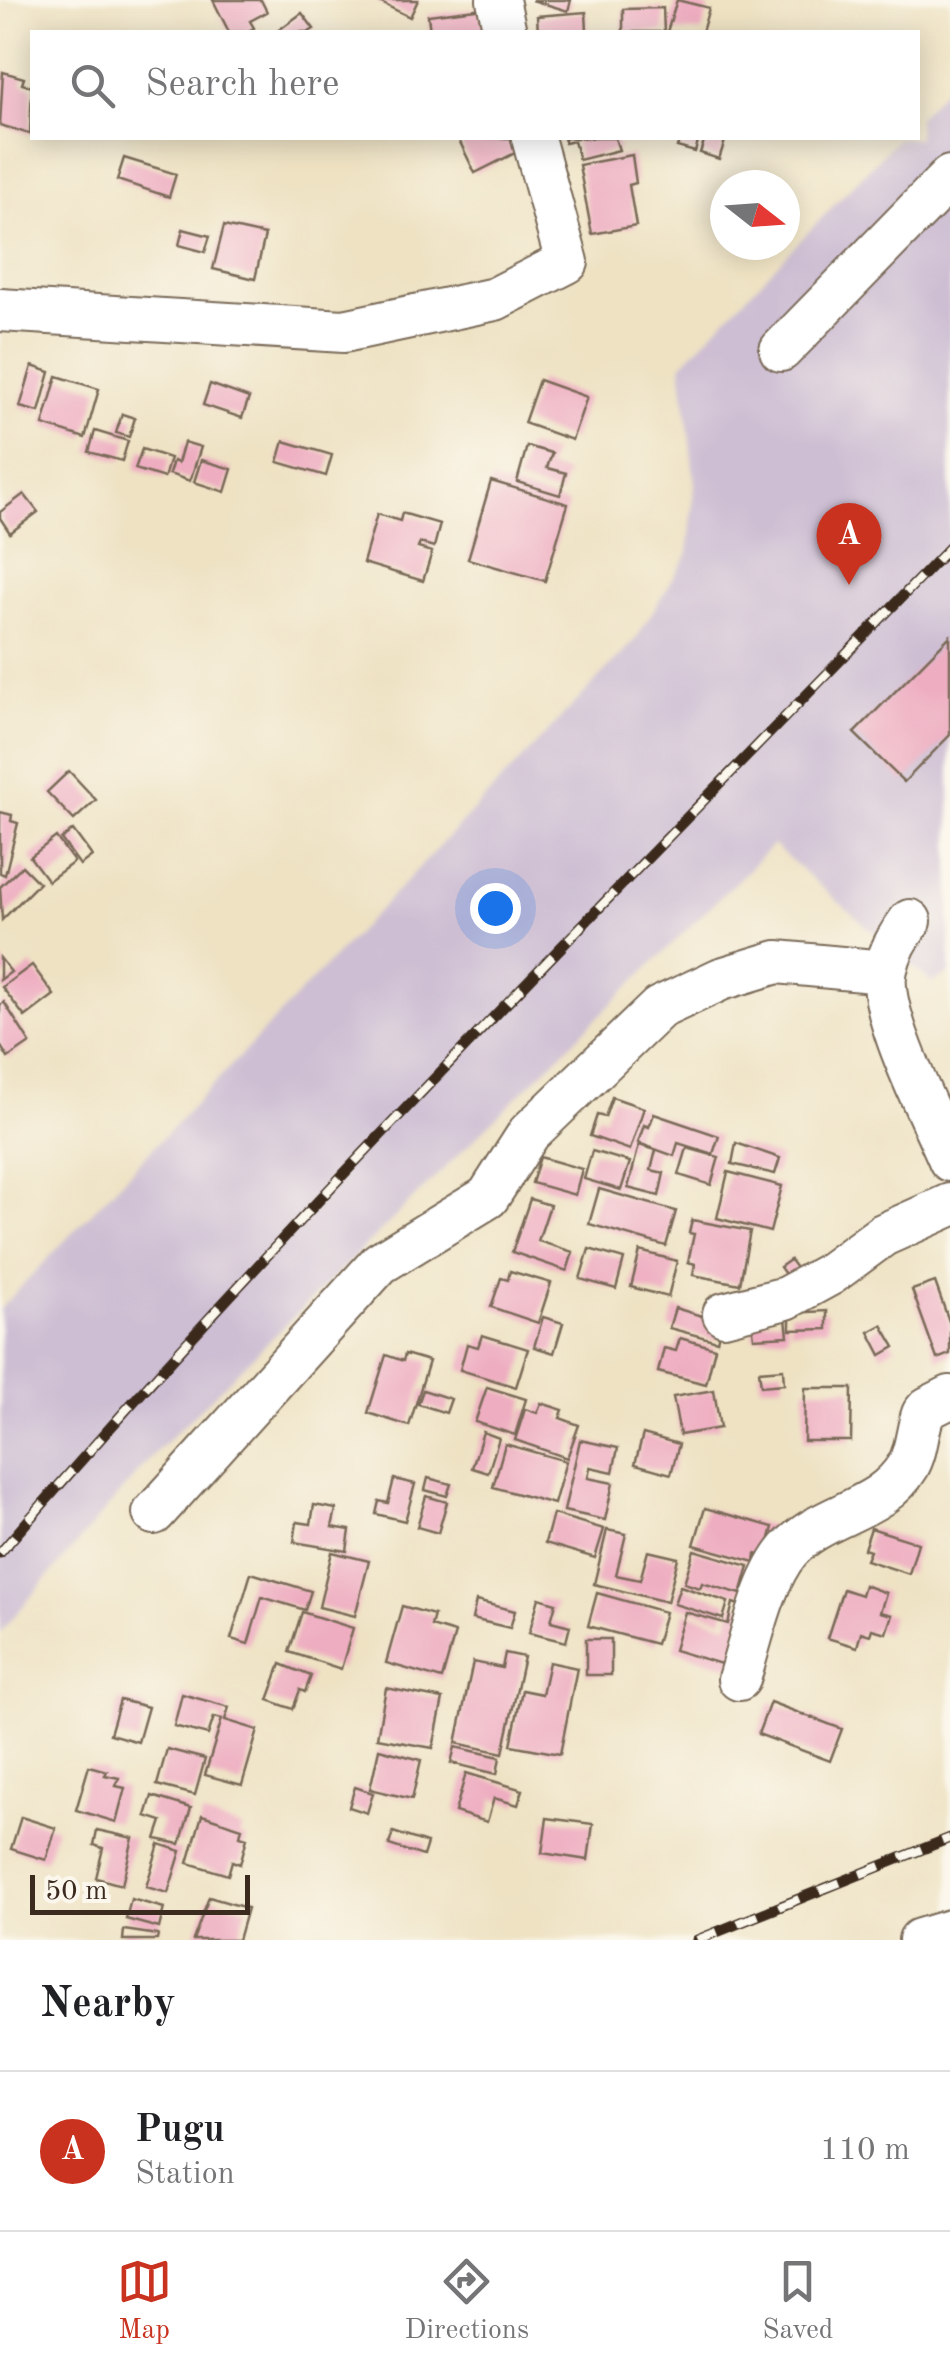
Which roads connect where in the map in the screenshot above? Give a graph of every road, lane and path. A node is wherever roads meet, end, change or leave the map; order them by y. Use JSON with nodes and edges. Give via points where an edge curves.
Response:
{"nodes":[{"id":1,"x":498,"y":0,"type":"edge"},
{"id":2,"x":504,"y":30,"type":"edge"},
{"id":3,"x":534,"y":140,"type":"edge"},
{"id":4,"x":950,"y":177,"type":"edge"},
{"id":5,"x":0,"y":310,"type":"edge"},
{"id":6,"x":781,"y":350,"type":"dead end"},
{"id":7,"x":910,"y":921,"type":"dead end"},
{"id":8,"x":885,"y":972,"type":"junction"},
{"id":9,"x":950,"y":1160,"type":"edge"},
{"id":10,"x":950,"y":1205,"type":"edge"},
{"id":11,"x":724,"y":1314,"type":"dead end"},
{"id":12,"x":950,"y":1397,"type":"edge"},
{"id":13,"x":154,"y":1513,"type":"dead end"},
{"id":14,"x":738,"y":1679,"type":"dead end"},
{"id":15,"x":950,"y":1931,"type":"edge"},
{"id":16,"x":920,"y":1940,"type":"edge"}],
"edges":[{"from":1,"to":2,"type":"street"},
{"from":3,"to":5,"type":"street","via":[[567,262],[495,299],[344,331]]},
{"from":4,"to":6,"type":"street"},
{"from":7,"to":8,"type":"street"},
{"from":8,"to":9,"type":"street","via":[[886,1005]]},
{"from":8,"to":13,"type":"street","via":[[777,962],[659,1008],[529,1133],[488,1197],[380,1263]]},
{"from":10,"to":11,"type":"street","via":[[884,1235],[786,1298]]},
{"from":12,"to":14,"type":"street","via":[[923,1414],[906,1468],[880,1496],[801,1537],[786,1554],[772,1576]]},
{"from":15,"to":16,"type":"street"}]}
